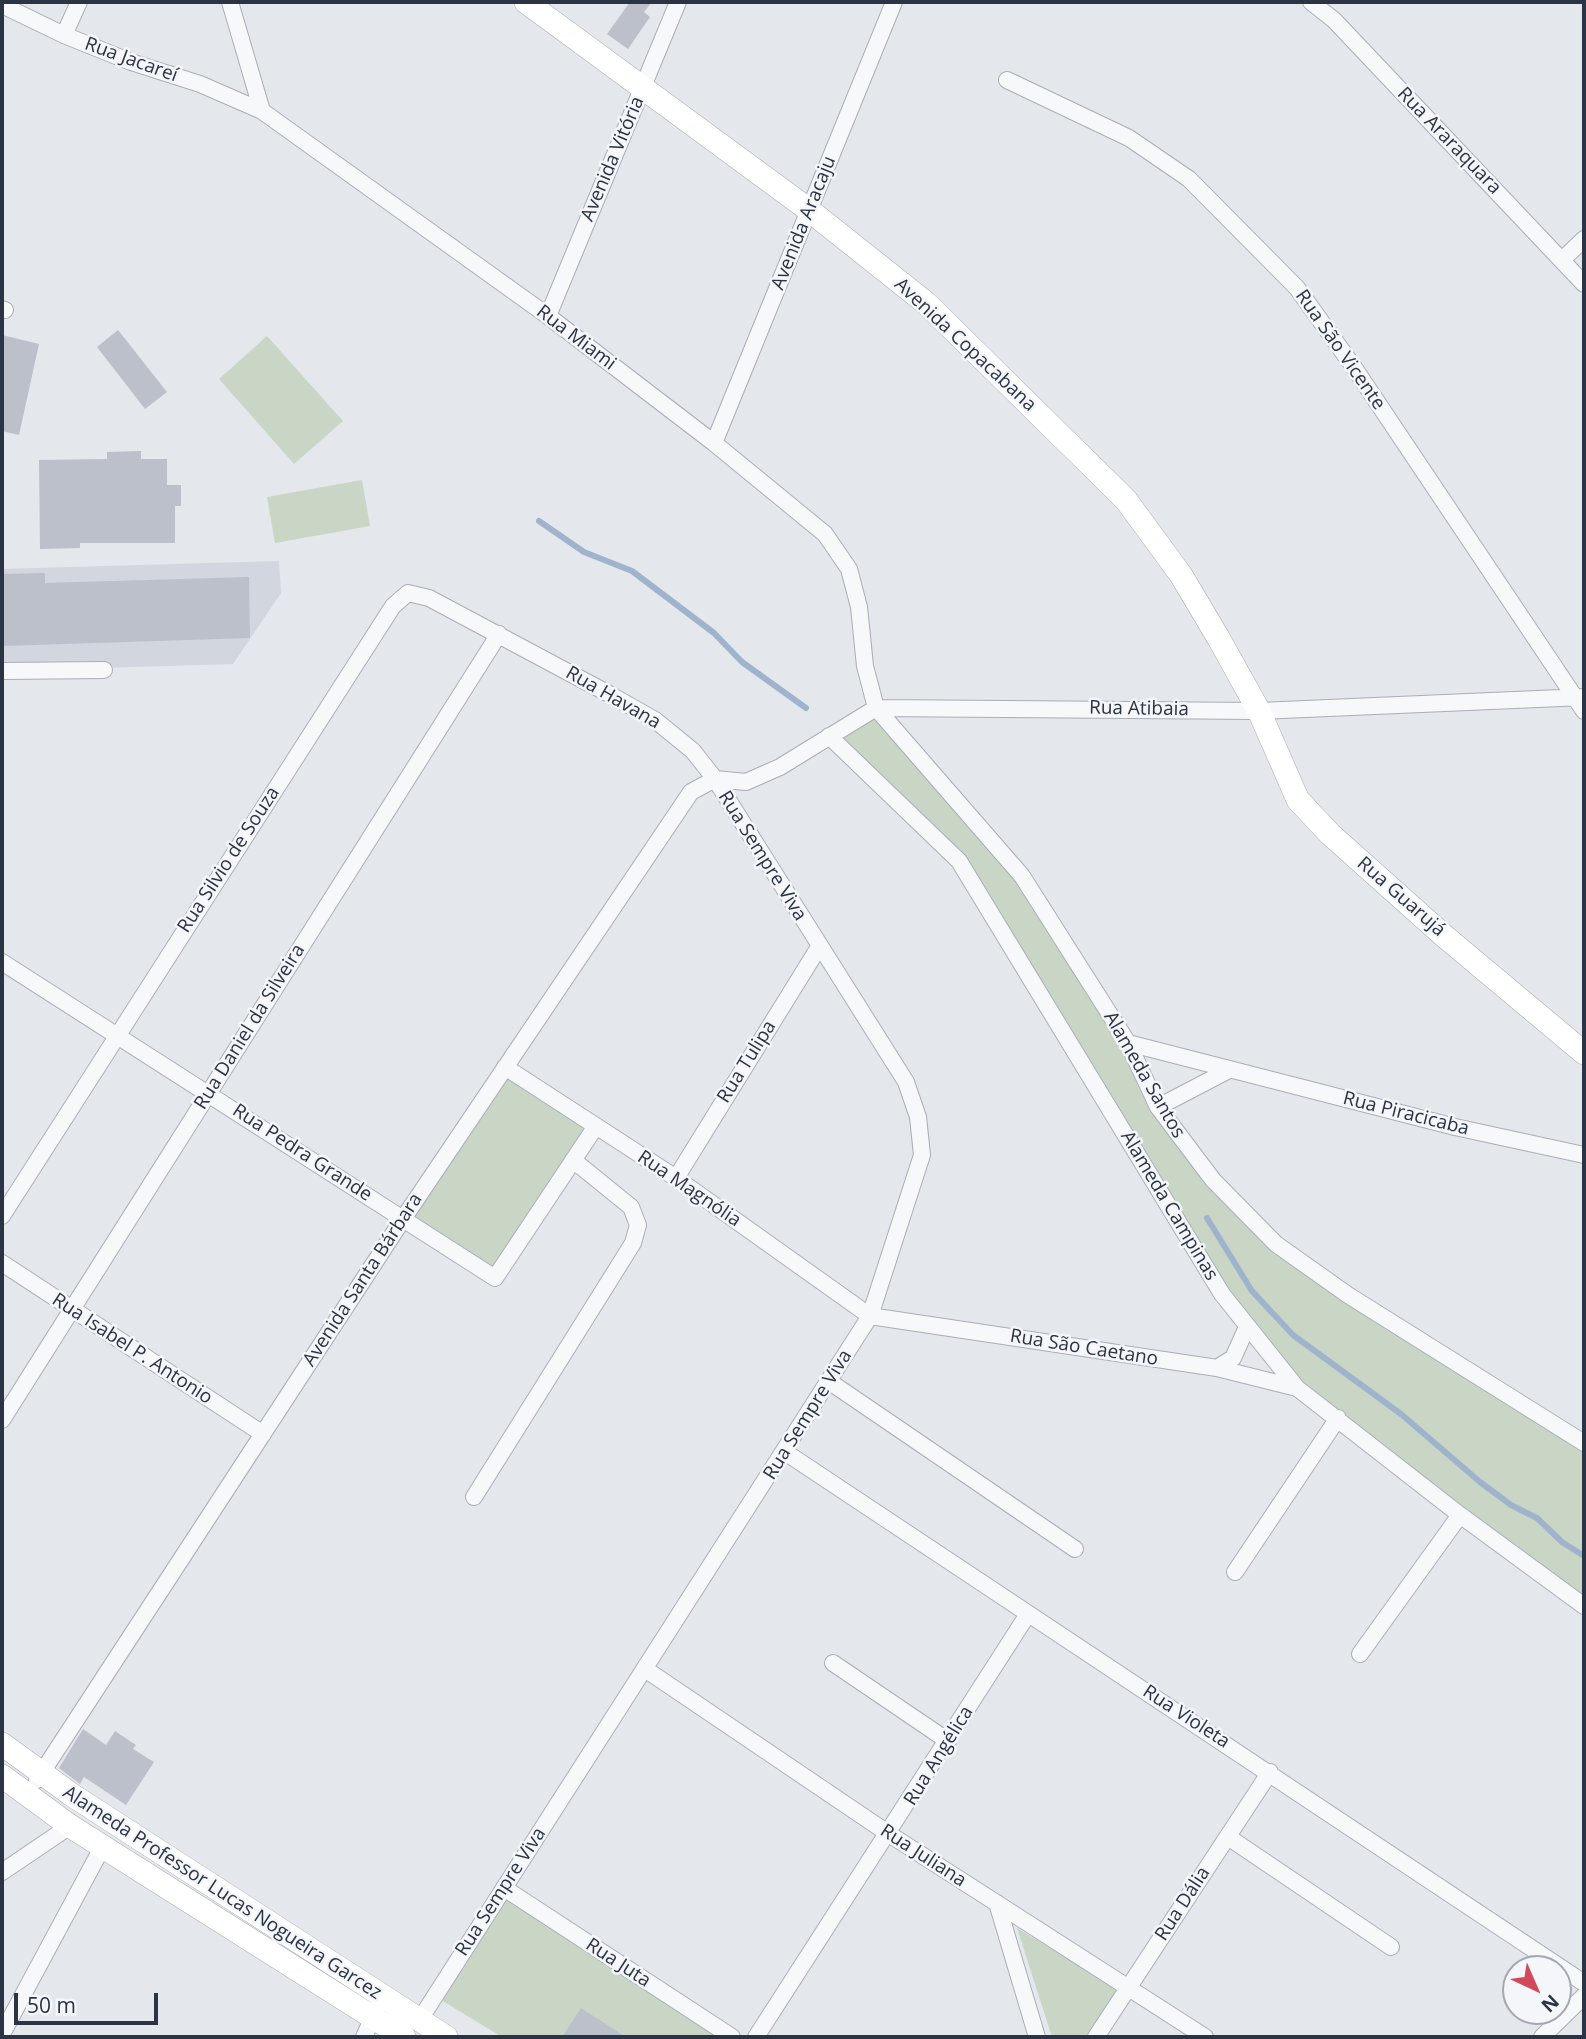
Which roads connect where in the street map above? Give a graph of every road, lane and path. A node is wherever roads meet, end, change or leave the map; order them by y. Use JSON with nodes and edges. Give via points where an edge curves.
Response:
{"nodes":[{"id":1,"x":79,"y":2,"type":"edge"},
{"id":2,"x":230,"y":2,"type":"edge"},
{"id":3,"x":526,"y":2,"type":"edge"},
{"id":4,"x":678,"y":2,"type":"edge"},
{"id":5,"x":894,"y":2,"type":"edge"},
{"id":6,"x":1311,"y":2,"type":"edge"},
{"id":7,"x":2,"y":5,"type":"edge"},
{"id":8,"x":64,"y":35,"type":"junction"},
{"id":9,"x":1007,"y":80,"type":"dead end"},
{"id":10,"x":643,"y":87,"type":"junction"},
{"id":11,"x":262,"y":111,"type":"junction"},
{"id":12,"x":809,"y":210,"type":"junction"},
{"id":13,"x":1584,"y":239,"type":"edge"},
{"id":14,"x":1562,"y":260,"type":"junction"},
{"id":15,"x":1584,"y":284,"type":"edge"},
{"id":16,"x":548,"y":316,"type":"junction"},
{"id":17,"x":714,"y":443,"type":"junction"},
{"id":18,"x":499,"y":634,"type":"junction"},
{"id":19,"x":104,"y":670,"type":"dead end"},
{"id":20,"x":2,"y":671,"type":"edge"},
{"id":21,"x":1581,"y":702,"type":"edge"},
{"id":22,"x":876,"y":708,"type":"junction"},
{"id":23,"x":1259,"y":711,"type":"junction"},
{"id":24,"x":829,"y":736,"type":"junction"},
{"id":25,"x":715,"y":779,"type":"junction"},
{"id":26,"x":819,"y":947,"type":"junction"},
{"id":27,"x":2,"y":962,"type":"edge"},
{"id":28,"x":117,"y":1033,"type":"junction"},
{"id":29,"x":1128,"y":1043,"type":"junction"},
{"id":30,"x":1584,"y":1053,"type":"edge"},
{"id":31,"x":505,"y":1067,"type":"junction"},
{"id":32,"x":1229,"y":1070,"type":"junction"},
{"id":33,"x":208,"y":1093,"type":"junction"},
{"id":34,"x":1158,"y":1107,"type":"junction"},
{"id":35,"x":596,"y":1126,"type":"junction"},
{"id":36,"x":1584,"y":1155,"type":"edge"},
{"id":37,"x":573,"y":1160,"type":"junction"},
{"id":38,"x":676,"y":1178,"type":"junction"},
{"id":39,"x":2,"y":1216,"type":"edge"},
{"id":40,"x":403,"y":1219,"type":"junction"},
{"id":41,"x":2,"y":1263,"type":"edge"},
{"id":42,"x":72,"y":1309,"type":"junction"},
{"id":43,"x":870,"y":1316,"type":"junction"},
{"id":44,"x":1247,"y":1327,"type":"junction"},
{"id":45,"x":1217,"y":1368,"type":"junction"},
{"id":46,"x":830,"y":1382,"type":"junction"},
{"id":47,"x":1297,"y":1388,"type":"junction"},
{"id":48,"x":1338,"y":1418,"type":"junction"},
{"id":49,"x":2,"y":1420,"type":"edge"},
{"id":50,"x":262,"y":1434,"type":"junction"},
{"id":51,"x":1584,"y":1443,"type":"edge"},
{"id":52,"x":785,"y":1452,"type":"junction"},
{"id":53,"x":474,"y":1497,"type":"dead end"},
{"id":54,"x":1460,"y":1515,"type":"junction"},
{"id":55,"x":1074,"y":1549,"type":"dead end"},
{"id":56,"x":1236,"y":1572,"type":"dead end"},
{"id":57,"x":1584,"y":1606,"type":"edge"},
{"id":58,"x":1028,"y":1614,"type":"junction"},
{"id":59,"x":1360,"y":1654,"type":"dead end"},
{"id":60,"x":833,"y":1663,"type":"dead end"},
{"id":61,"x":645,"y":1669,"type":"junction"},
{"id":62,"x":948,"y":1741,"type":"junction"},
{"id":63,"x":2,"y":1744,"type":"edge"},
{"id":64,"x":1270,"y":1772,"type":"junction"},
{"id":65,"x":41,"y":1775,"type":"junction"},
{"id":66,"x":2,"y":1776,"type":"edge"},
{"id":67,"x":28,"y":1795,"type":"junction"},
{"id":68,"x":71,"y":1826,"type":"junction"},
{"id":69,"x":889,"y":1834,"type":"junction"},
{"id":70,"x":1227,"y":1837,"type":"junction"},
{"id":71,"x":103,"y":1846,"type":"junction"},
{"id":72,"x":2,"y":1871,"type":"edge"},
{"id":73,"x":504,"y":1888,"type":"junction"},
{"id":74,"x":997,"y":1903,"type":"junction"},
{"id":75,"x":1391,"y":1947,"type":"dead end"},
{"id":76,"x":1584,"y":1983,"type":"edge"},
{"id":77,"x":1129,"y":1987,"type":"junction"},
{"id":78,"x":1584,"y":1996,"type":"edge"},
{"id":79,"x":373,"y":2017,"type":"edge"},
{"id":80,"x":411,"y":2029,"type":"edge"},
{"id":81,"x":2,"y":2034,"type":"edge"},
{"id":82,"x":446,"y":2037,"type":"edge"},
{"id":83,"x":732,"y":2037,"type":"edge"},
{"id":84,"x":756,"y":2037,"type":"edge"},
{"id":85,"x":1037,"y":2037,"type":"edge"},
{"id":86,"x":1096,"y":2037,"type":"edge"},
{"id":87,"x":1205,"y":2037,"type":"edge"},
{"id":88,"x":1542,"y":2037,"type":"edge"}],
"edges":[{"from":1,"to":8,"type":"street"},
{"from":2,"to":11,"type":"street"},
{"from":3,"to":10,"type":"street","name":"Avenida Copacabana"},
{"from":4,"to":10,"type":"street","name":"Avenida Vitória"},
{"from":5,"to":12,"type":"street","name":"Avenida Aracaju"},
{"from":6,"to":14,"type":"street","name":"Rua Araraquara","via":[[1334,20]]},
{"from":7,"to":8,"type":"street","name":"Rua Jacareí"},
{"from":8,"to":11,"type":"street","name":"Rua Jacareí"},
{"from":9,"to":21,"type":"street","name":"Rua São Vicente","via":[[1129,138],[1189,179],[1297,288]]},
{"from":10,"to":12,"type":"street","name":"Avenida Copacabana"},
{"from":10,"to":16,"type":"street","name":"Avenida Vitória"},
{"from":11,"to":16,"type":"street","name":"Rua Miami"},
{"from":12,"to":17,"type":"street","name":"Avenida Aracaju"},
{"from":12,"to":23,"type":"street","name":"Avenida Copacabana","via":[[926,303],[1126,500],[1181,575]]},
{"from":13,"to":14,"type":"street"},
{"from":14,"to":15,"type":"street","name":"Rua Araraquara"},
{"from":16,"to":17,"type":"street","name":"Rua Miami"},
{"from":17,"to":22,"type":"street","name":"Rua Miami","via":[[825,534],[849,569]]},
{"from":18,"to":25,"type":"street","name":"Rua Havana","via":[[655,720],[693,751]]},
{"from":18,"to":28,"type":"street","name":"Rua Silvio de Souza","via":[[429,598],[408,593],[393,606]]},
{"from":18,"to":33,"type":"street","name":"Rua Daniel da Silveira"},
{"from":19,"to":20,"type":"street"},
{"from":21,"to":23,"type":"street","name":"Rua Atibaia"},
{"from":22,"to":23,"type":"street","name":"Rua Atibaia"},
{"from":22,"to":24,"type":"street"},
{"from":22,"to":29,"type":"street","name":"Alameda Santos","via":[[1022,876]]},
{"from":23,"to":30,"type":"street","name":"Rua Guarujá","via":[[1298,800],[1330,834]]},
{"from":24,"to":25,"type":"street","via":[[746,782]]},
{"from":24,"to":44,"type":"street","name":"Alameda Campinas","via":[[959,861],[1215,1282]]},
{"from":25,"to":26,"type":"street","name":"Rua Sempre Viva"},
{"from":25,"to":31,"type":"street","name":"Avenida Santa Bárbara","via":[[691,792]]},
{"from":26,"to":38,"type":"street","name":"Rua Tulipa"},
{"from":26,"to":43,"type":"street","name":"Rua Sempre Viva","via":[[905,1082],[918,1116],[922,1155]]},
{"from":27,"to":28,"type":"street","name":"Rua Pedra Grande"},
{"from":28,"to":33,"type":"street","name":"Rua Pedra Grande"},
{"from":28,"to":39,"type":"street","name":"Rua Silvio de Souza"},
{"from":29,"to":32,"type":"street","name":"Rua Piracicaba"},
{"from":29,"to":34,"type":"street","name":"Alameda Santos"},
{"from":31,"to":35,"type":"street","name":"Rua Magnólia"},
{"from":31,"to":40,"type":"street","name":"Avenida Santa Bárbara"},
{"from":32,"to":34,"type":"street"},
{"from":32,"to":36,"type":"street","name":"Rua Piracicaba"},
{"from":33,"to":40,"type":"street","name":"Rua Pedra Grande"},
{"from":33,"to":42,"type":"street","name":"Rua Daniel da Silveira"},
{"from":34,"to":51,"type":"street","name":"Alameda Santos","via":[[1213,1180],[1276,1244],[1358,1302]]},
{"from":35,"to":37,"type":"street"},
{"from":35,"to":38,"type":"street","name":"Rua Magnólia"},
{"from":37,"to":40,"type":"street","name":"Rua Pedra Grande","via":[[495,1278]]},
{"from":37,"to":53,"type":"street","via":[[631,1207],[638,1225],[633,1243]]},
{"from":38,"to":43,"type":"street","name":"Rua Magnólia"},
{"from":40,"to":50,"type":"street","name":"Avenida Santa Bárbara"},
{"from":41,"to":42,"type":"street","name":"Rua Isabel P. Antonio"},
{"from":42,"to":49,"type":"street","name":"Rua Daniel da Silveira"},
{"from":42,"to":50,"type":"street","name":"Rua Isabel P. Antonio"},
{"from":43,"to":45,"type":"street","name":"Rua São Caetano"},
{"from":43,"to":46,"type":"street","name":"Rua Sempre Viva"},
{"from":44,"to":45,"type":"street","via":[[1233,1358]]},
{"from":44,"to":47,"type":"street","name":"Alameda Campinas"},
{"from":45,"to":47,"type":"street","name":"Rua São Caetano"},
{"from":46,"to":52,"type":"street","name":"Rua Sempre Viva"},
{"from":46,"to":55,"type":"street"},
{"from":47,"to":48,"type":"street","name":"Alameda Campinas"},
{"from":48,"to":54,"type":"street","name":"Alameda Campinas"},
{"from":48,"to":56,"type":"street"},
{"from":50,"to":65,"type":"street","name":"Avenida Santa Bárbara"},
{"from":52,"to":58,"type":"street","name":"Rua Violeta"},
{"from":52,"to":61,"type":"street","name":"Rua Sempre Viva"},
{"from":54,"to":57,"type":"street","name":"Alameda Campinas"},
{"from":54,"to":59,"type":"street"},
{"from":58,"to":62,"type":"street","name":"Rua Angélica"},
{"from":58,"to":64,"type":"street","name":"Rua Violeta"},
{"from":60,"to":62,"type":"street"},
{"from":61,"to":69,"type":"street","name":"Rua Juliana"},
{"from":61,"to":73,"type":"street","name":"Rua Sempre Viva"},
{"from":62,"to":69,"type":"street","name":"Rua Angélica"},
{"from":63,"to":65,"type":"street","name":"Alameda Professor Lucas Nogueira Garcez"},
{"from":64,"to":70,"type":"street","name":"Rua Dália"},
{"from":64,"to":76,"type":"street","name":"Rua Violeta"},
{"from":65,"to":67,"type":"street","name":"Avenida Santa Bárbara"},
{"from":65,"to":79,"type":"street","name":"Alameda Professor Lucas Nogueira Garcez"},
{"from":66,"to":67,"type":"street","name":"Alameda Professor Lucas Nogueira Garcez"},
{"from":67,"to":68,"type":"street","name":"Alameda Professor Lucas Nogueira Garcez"},
{"from":68,"to":71,"type":"street","name":"Alameda Professor Lucas Nogueira Garcez"},
{"from":68,"to":72,"type":"street"},
{"from":69,"to":74,"type":"street","name":"Rua Juliana"},
{"from":69,"to":84,"type":"street","name":"Rua Angélica"},
{"from":70,"to":75,"type":"street"},
{"from":70,"to":77,"type":"street","name":"Rua Dália"},
{"from":71,"to":79,"type":"street","name":"Alameda Professor Lucas Nogueira Garcez"},
{"from":71,"to":81,"type":"street"},
{"from":73,"to":80,"type":"street","name":"Rua Sempre Viva"},
{"from":73,"to":83,"type":"street","name":"Rua Juta"},
{"from":74,"to":77,"type":"street","name":"Rua Juliana"},
{"from":74,"to":85,"type":"street"},
{"from":77,"to":86,"type":"street","name":"Rua Dália"},
{"from":77,"to":87,"type":"street","name":"Rua Juliana"},
{"from":78,"to":88,"type":"street"},
{"from":79,"to":80,"type":"street","name":"Alameda Professor Lucas Nogueira Garcez"},
{"from":80,"to":82,"type":"street","name":"Alameda Professor Lucas Nogueira Garcez"}]}
